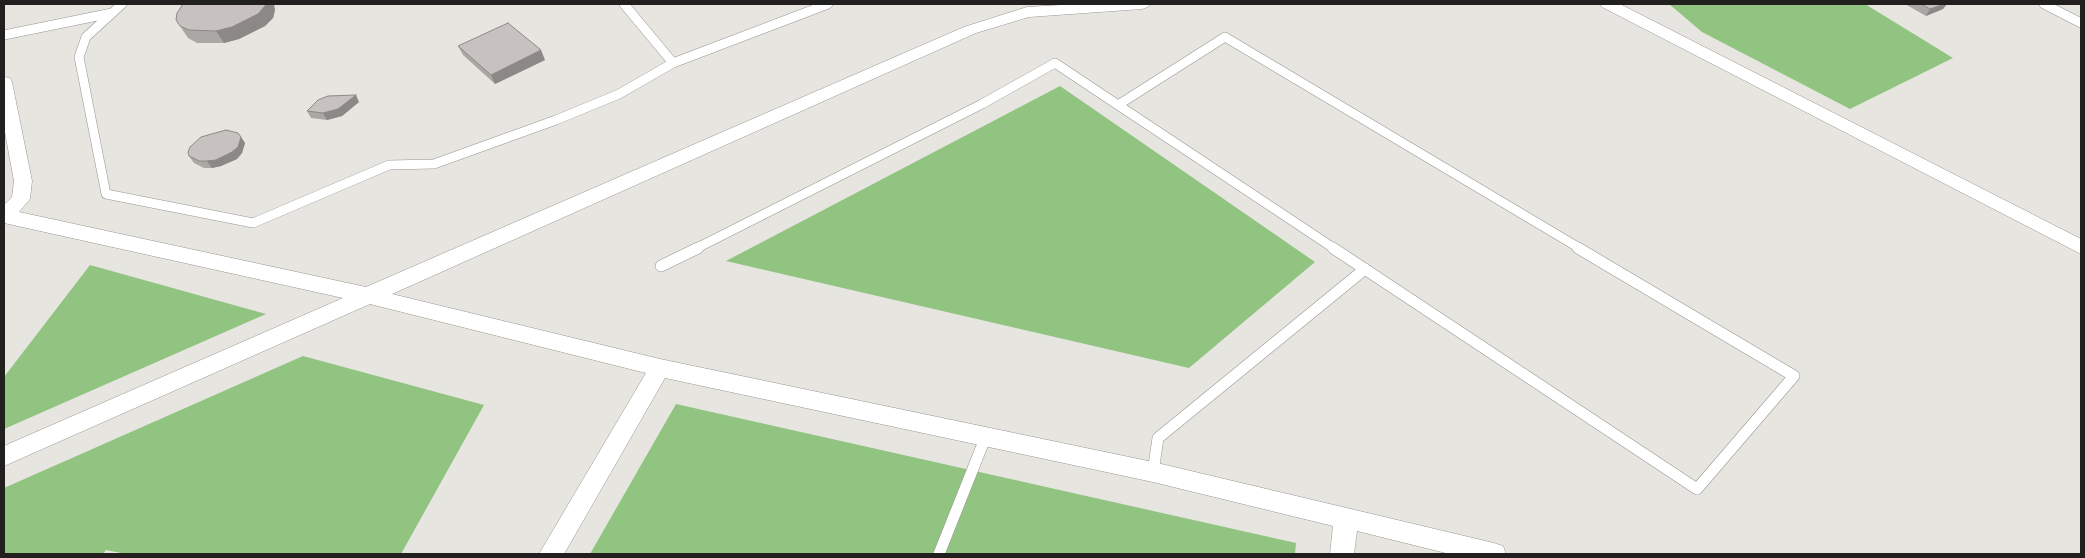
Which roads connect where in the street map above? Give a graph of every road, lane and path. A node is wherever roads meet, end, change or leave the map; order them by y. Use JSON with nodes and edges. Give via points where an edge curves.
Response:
{"nodes":[{"id":1,"x":122,"y":4,"type":"edge"},
{"id":2,"x":624,"y":4,"type":"edge"},
{"id":3,"x":828,"y":4,"type":"edge"},
{"id":4,"x":1142,"y":4,"type":"edge"},
{"id":5,"x":1608,"y":4,"type":"edge"},
{"id":6,"x":2044,"y":4,"type":"edge"},
{"id":7,"x":112,"y":13,"type":"junction"},
{"id":8,"x":2081,"y":23,"type":"edge"},
{"id":9,"x":4,"y":34,"type":"edge"},
{"id":10,"x":673,"y":63,"type":"junction"},
{"id":11,"x":4,"y":82,"type":"edge"},
{"id":12,"x":1118,"y":105,"type":"junction"},
{"id":13,"x":5,"y":216,"type":"edge"},
{"id":14,"x":2081,"y":247,"type":"edge"},
{"id":15,"x":661,"y":266,"type":"dead end"},
{"id":16,"x":1365,"y":269,"type":"junction"},
{"id":17,"x":366,"y":295,"type":"junction"},
{"id":18,"x":660,"y":368,"type":"junction"},
{"id":19,"x":986,"y":436,"type":"junction"},
{"id":20,"x":4,"y":456,"type":"edge"},
{"id":21,"x":1153,"y":472,"type":"junction"},
{"id":22,"x":1346,"y":520,"type":"junction"},
{"id":23,"x":551,"y":554,"type":"edge"},
{"id":24,"x":939,"y":554,"type":"edge"},
{"id":25,"x":1342,"y":554,"type":"edge"},
{"id":26,"x":1494,"y":554,"type":"edge"}],
"edges":[{"from":1,"to":7,"type":"lane"},
{"from":2,"to":10,"type":"lane"},
{"from":3,"to":10,"type":"lane"},
{"from":4,"to":17,"type":"street","via":[[1026,12],[970,30]]},
{"from":5,"to":14,"type":"street"},
{"from":6,"to":8,"type":"lane"},
{"from":7,"to":9,"type":"lane"},
{"from":7,"to":10,"type":"lane","via":[[86,37],[79,57],[106,194],[253,222],[389,165],[434,164],[556,120],[619,94]]},
{"from":11,"to":13,"type":"street","via":[[23,181],[21,199]]},
{"from":12,"to":15,"type":"lane","via":[[1054,63],[982,104]]},
{"from":12,"to":16,"type":"lane"},
{"from":12,"to":16,"type":"lane","via":[[1225,37],[1794,376],[1697,489]]},
{"from":13,"to":17,"type":"street"},
{"from":16,"to":21,"type":"lane","via":[[1158,438]]},
{"from":17,"to":18,"type":"street"},
{"from":17,"to":20,"type":"street"},
{"from":18,"to":19,"type":"street"},
{"from":18,"to":23,"type":"street"},
{"from":19,"to":21,"type":"street"},
{"from":19,"to":24,"type":"lane"},
{"from":21,"to":22,"type":"street"},
{"from":22,"to":25,"type":"street"},
{"from":22,"to":26,"type":"street"}]}
